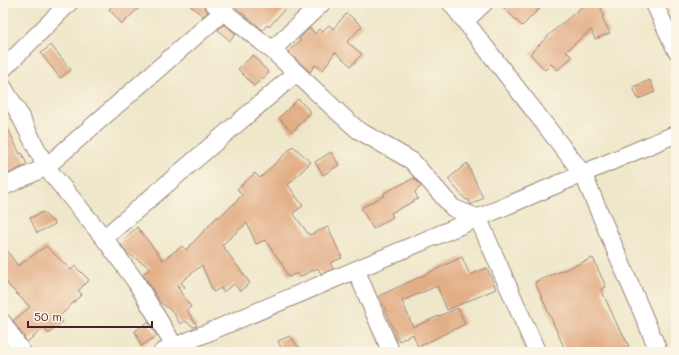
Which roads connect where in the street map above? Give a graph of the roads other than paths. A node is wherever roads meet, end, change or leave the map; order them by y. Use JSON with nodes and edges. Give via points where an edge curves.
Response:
{"nodes":[{"id":1,"x":69,"y":3,"type":"edge"},
{"id":2,"x":322,"y":3,"type":"edge"},
{"id":3,"x":451,"y":3,"type":"edge"},
{"id":4,"x":484,"y":3,"type":"edge"},
{"id":5,"x":654,"y":3,"type":"edge"},
{"id":6,"x":219,"y":7,"type":"edge"},
{"id":7,"x":465,"y":21,"type":"junction"},
{"id":8,"x":272,"y":50,"type":"junction"},
{"id":9,"x":676,"y":50,"type":"edge"},
{"id":10,"x":3,"y":69,"type":"edge"},
{"id":11,"x":296,"y":74,"type":"junction"},
{"id":12,"x":3,"y":87,"type":"edge"},
{"id":13,"x":676,"y":134,"type":"edge"},
{"id":14,"x":46,"y":167,"type":"junction"},
{"id":15,"x":583,"y":174,"type":"junction"},
{"id":16,"x":3,"y":187,"type":"edge"},
{"id":17,"x":478,"y":218,"type":"junction"},
{"id":18,"x":104,"y":238,"type":"junction"},
{"id":19,"x":356,"y":270,"type":"junction"},
{"id":20,"x":3,"y":323,"type":"edge"},
{"id":21,"x":172,"y":350,"type":"edge"},
{"id":22,"x":22,"y":352,"type":"edge"},
{"id":23,"x":391,"y":352,"type":"edge"},
{"id":24,"x":537,"y":352,"type":"edge"},
{"id":25,"x":659,"y":352,"type":"edge"}],
"edges":[{"from":1,"to":10,"type":"street"},
{"from":2,"to":8,"type":"street"},
{"from":3,"to":7,"type":"street"},
{"from":4,"to":7,"type":"street"},
{"from":5,"to":9,"type":"street"},
{"from":6,"to":8,"type":"street"},
{"from":6,"to":14,"type":"street"},
{"from":7,"to":15,"type":"street"},
{"from":8,"to":11,"type":"street"},
{"from":11,"to":17,"type":"street","via":[[358,130],[412,160],[453,208]]},
{"from":11,"to":18,"type":"street"},
{"from":12,"to":14,"type":"street"},
{"from":13,"to":15,"type":"street"},
{"from":14,"to":16,"type":"street"},
{"from":14,"to":18,"type":"street"},
{"from":15,"to":17,"type":"street"},
{"from":15,"to":25,"type":"street"},
{"from":17,"to":19,"type":"street"},
{"from":17,"to":24,"type":"street"},
{"from":18,"to":21,"type":"street","via":[[136,282]]},
{"from":19,"to":21,"type":"street"},
{"from":19,"to":23,"type":"street"},
{"from":20,"to":22,"type":"street"}]}
